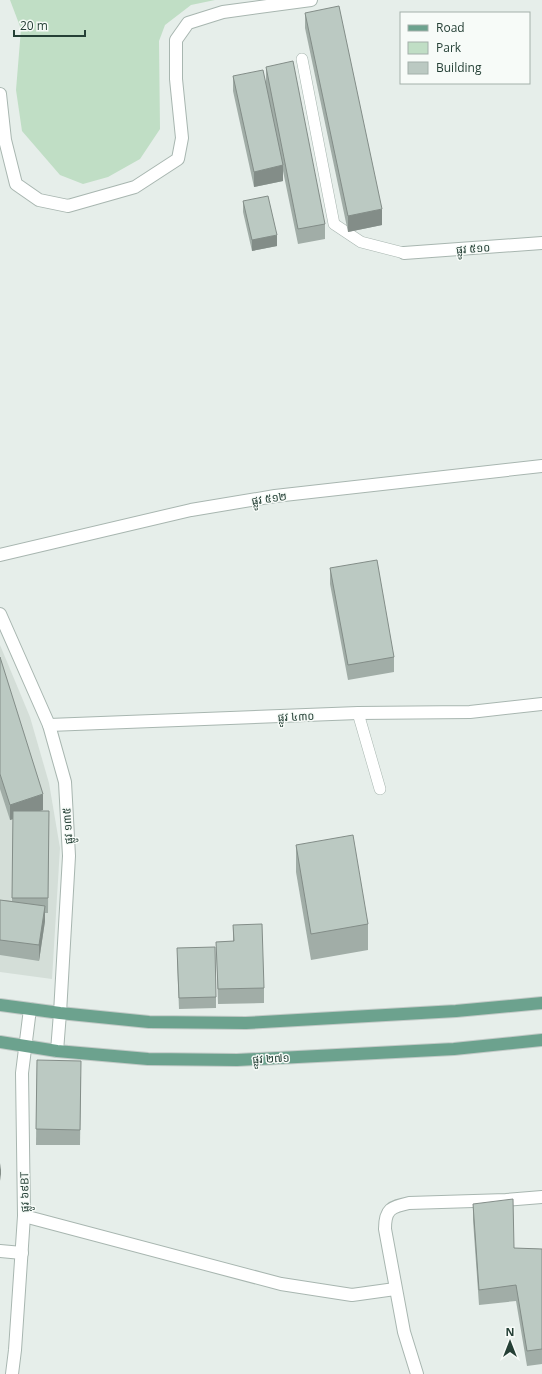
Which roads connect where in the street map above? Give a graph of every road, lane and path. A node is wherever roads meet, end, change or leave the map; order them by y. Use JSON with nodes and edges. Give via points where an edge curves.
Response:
{"nodes":[{"id":1,"x":311,"y":0,"type":"edge"},
{"id":2,"x":302,"y":59,"type":"dead end"},
{"id":3,"x":0,"y":94,"type":"edge"},
{"id":4,"x":542,"y":243,"type":"edge"},
{"id":5,"x":404,"y":253,"type":"joint"},
{"id":6,"x":542,"y":466,"type":"edge"},
{"id":7,"x":0,"y":555,"type":"edge"},
{"id":8,"x":0,"y":614,"type":"edge"},
{"id":9,"x":542,"y":704,"type":"edge"},
{"id":10,"x":358,"y":714,"type":"junction"},
{"id":11,"x":49,"y":725,"type":"junction"},
{"id":12,"x":380,"y":789,"type":"dead end"},
{"id":13,"x":542,"y":1003,"type":"edge"},
{"id":14,"x":0,"y":1005,"type":"edge"},
{"id":15,"x":30,"y":1009,"type":"junction"},
{"id":16,"x":60,"y":1013,"type":"junction"},
{"id":17,"x":542,"y":1040,"type":"edge"},
{"id":18,"x":0,"y":1042,"type":"edge"},
{"id":19,"x":25,"y":1046,"type":"junction"},
{"id":20,"x":56,"y":1051,"type":"junction"},
{"id":21,"x":542,"y":1197,"type":"edge"},
{"id":22,"x":24,"y":1216,"type":"junction"},
{"id":23,"x":0,"y":1251,"type":"edge"},
{"id":24,"x":22,"y":1253,"type":"junction"},
{"id":25,"x":396,"y":1289,"type":"junction"},
{"id":26,"x":12,"y":1374,"type":"edge"},
{"id":27,"x":417,"y":1374,"type":"edge"}],
"edges":[{"from":1,"to":3,"type":"street","via":[[223,12],[188,23],[176,40],[176,79],[182,138],[178,159],[135,187],[68,206],[39,200],[16,184],[5,140]]},
{"from":2,"to":5,"type":"lane","via":[[334,224],[361,242]]},
{"from":4,"to":5,"type":"street","name":"ផ្លូវ ៥១០"},
{"from":6,"to":7,"type":"street","name":"ផ្លូវ ៥១២","via":[[275,496],[191,510]]},
{"from":8,"to":11,"type":"street","name":"ផ្លូវ ១៣៥"},
{"from":9,"to":10,"type":"street","name":"ផ្លូវ ៤៣០","via":[[470,712]]},
{"from":10,"to":11,"type":"street","name":"ផ្លូវ ៤៣០"},
{"from":10,"to":12,"type":"lane"},
{"from":11,"to":16,"type":"street","name":"ផ្លូវ ១៣៥","via":[[65,782],[69,856]]},
{"from":13,"to":16,"type":"main road","via":[[456,1011],[246,1023],[149,1022]]},
{"from":14,"to":15,"type":"main road"},
{"from":15,"to":16,"type":"main road"},
{"from":15,"to":19,"type":"street","name":"ផ្លូវ ៦៩BT"},
{"from":16,"to":20,"type":"street","name":"ផ្លូវ ១៣៥"},
{"from":17,"to":20,"type":"main road","name":"ផ្លូវ ២៧១","via":[[454,1048],[237,1060],[148,1059]]},
{"from":18,"to":19,"type":"main road","name":"ផ្លូវ ២៧១"},
{"from":19,"to":20,"type":"main road","name":"ផ្លូវ ២៧១"},
{"from":19,"to":22,"type":"street","name":"ផ្លូវ ៦៩BT","via":[[22,1073]]},
{"from":21,"to":25,"type":"street","via":[[409,1203],[394,1207],[385,1217],[385,1229]]},
{"from":22,"to":24,"type":"street","name":"ផ្លូវ ៦៩BT"},
{"from":22,"to":25,"type":"street","via":[[282,1284],[352,1295]]},
{"from":23,"to":24,"type":"street"},
{"from":24,"to":26,"type":"street","name":"ផ្លូវ ៦៩BT"},
{"from":25,"to":27,"type":"street","via":[[404,1332]]}]}
